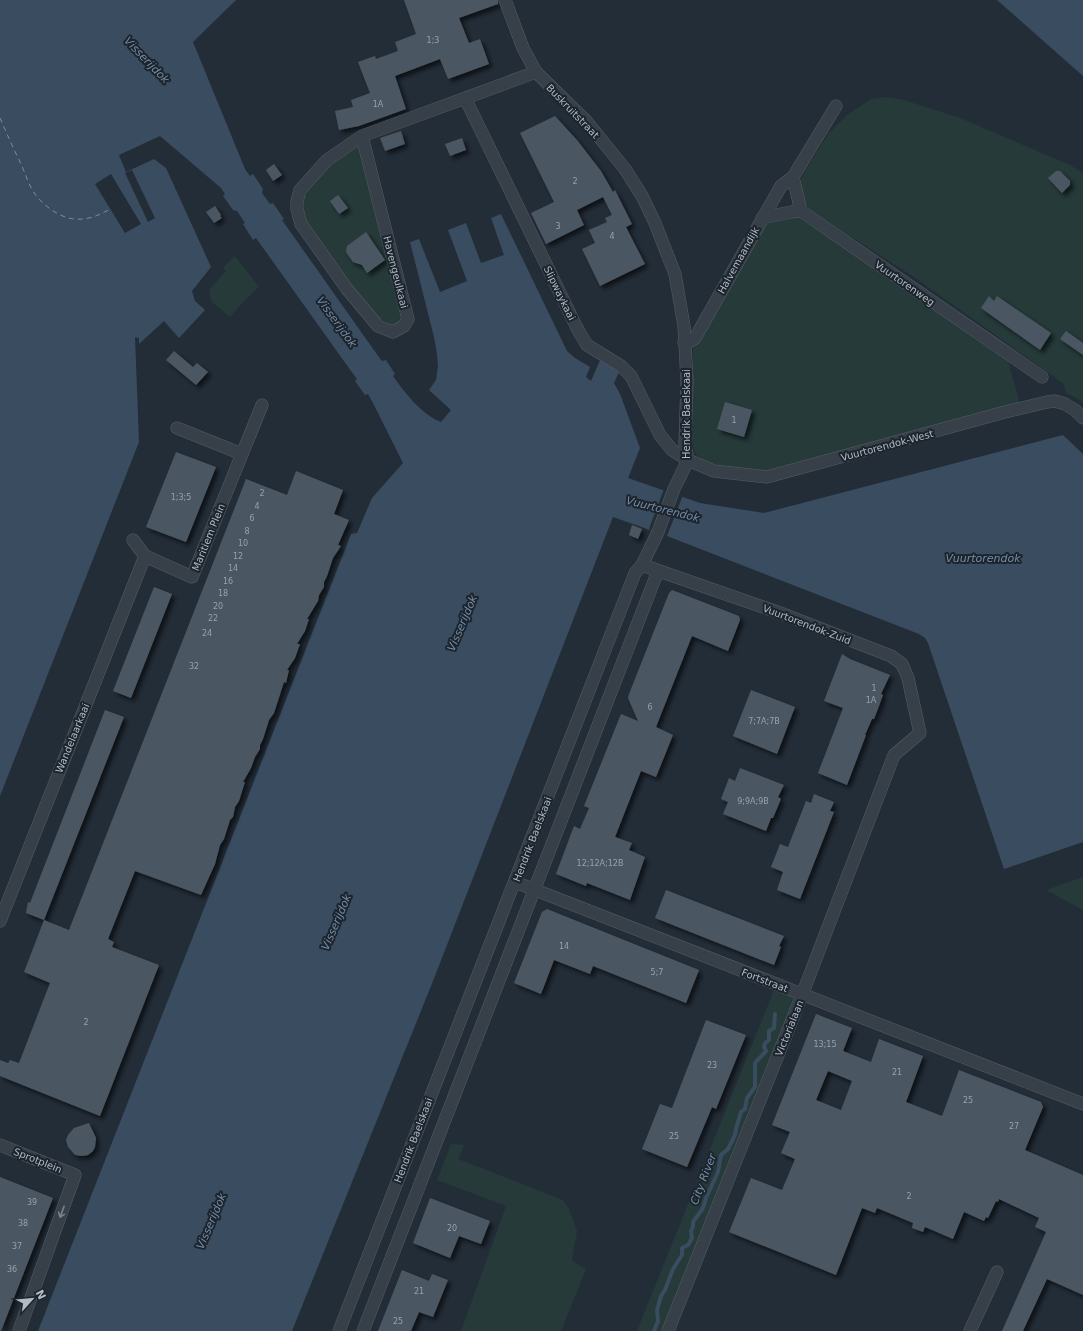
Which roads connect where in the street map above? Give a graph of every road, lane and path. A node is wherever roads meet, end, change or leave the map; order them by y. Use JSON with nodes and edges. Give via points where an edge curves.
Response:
{"nodes":[{"id":1,"x":505,"y":0,"type":"edge"},
{"id":2,"x":536,"y":72,"type":"junction"},
{"id":3,"x":465,"y":98,"type":"junction"},
{"id":4,"x":836,"y":106,"type":"dead end"},
{"id":5,"x":362,"y":136,"type":"junction"},
{"id":6,"x":793,"y":177,"type":"junction"},
{"id":7,"x":801,"y":211,"type":"junction"},
{"id":8,"x":762,"y":218,"type":"junction"},
{"id":9,"x":684,"y":342,"type":"junction"},
{"id":10,"x":1042,"y":377,"type":"dead end"},
{"id":11,"x":262,"y":405,"type":"dead end"},
{"id":12,"x":1083,"y":418,"type":"edge"},
{"id":13,"x":177,"y":428,"type":"dead end"},
{"id":14,"x":242,"y":454,"type":"junction"},
{"id":15,"x":688,"y":460,"type":"junction"},
{"id":16,"x":133,"y":540,"type":"dead end"},
{"id":17,"x":145,"y":556,"type":"junction"},
{"id":18,"x":642,"y":565,"type":"junction"},
{"id":19,"x":658,"y":571,"type":"junction"},
{"id":20,"x":920,"y":733,"type":"joint"},
{"id":21,"x":515,"y":882,"type":"junction"},
{"id":22,"x":534,"y":890,"type":"junction"},
{"id":23,"x":0,"y":920,"type":"edge"},
{"id":24,"x":802,"y":995,"type":"junction"},
{"id":25,"x":1083,"y":1104,"type":"edge"},
{"id":26,"x":0,"y":1145,"type":"edge"},
{"id":27,"x":997,"y":1272,"type":"dead end"},
{"id":28,"x":19,"y":1331,"type":"edge"},
{"id":29,"x":339,"y":1331,"type":"edge"},
{"id":30,"x":363,"y":1331,"type":"edge"},
{"id":31,"x":668,"y":1331,"type":"edge"},
{"id":32,"x":970,"y":1331,"type":"edge"}],
"edges":[{"from":1,"to":2,"type":"street","name":"Buskruitstraat","via":[[523,48]]},
{"from":2,"to":3,"type":"street"},
{"from":2,"to":9,"type":"street","name":"Buskruitstraat","via":[[587,122],[625,169],[642,196],[675,274],[684,326]]},
{"from":3,"to":5,"type":"street"},
{"from":3,"to":15,"type":"street","name":"Slipwaykaai","via":[[587,345],[621,366],[631,376],[660,435],[672,450]]},
{"from":4,"to":6,"type":"street","name":"Halvemaandijk"},
{"from":5,"to":5,"type":"street","name":"Havengeulkaai","via":[[408,319],[404,326],[393,332],[378,326],[347,289],[301,224],[297,209],[300,190],[327,160]]},
{"from":6,"to":7,"type":"street"},
{"from":6,"to":8,"type":"street","name":"Halvemaandijk","via":[[781,186]]},
{"from":7,"to":8,"type":"street"},
{"from":7,"to":10,"type":"street","name":"Vuurtorenweg"},
{"from":8,"to":9,"type":"street","name":"Halvemaandijk","via":[[695,338]]},
{"from":9,"to":15,"type":"street","name":"Hendrik Baelskaai"},
{"from":11,"to":14,"type":"street","name":"Maritiem Plein"},
{"from":12,"to":15,"type":"street","name":"Vuurtorendok-West","via":[[1064,404],[1047,402],[767,477],[714,471]]},
{"from":13,"to":14,"type":"street"},
{"from":14,"to":17,"type":"street","name":"Maritiem Plein","via":[[192,577]]},
{"from":15,"to":18,"type":"street","name":"Hendrik Baelskaai"},
{"from":16,"to":17,"type":"street","name":"Maritiem Plein"},
{"from":17,"to":23,"type":"street","name":"Wandelaarkaai"},
{"from":18,"to":19,"type":"street","name":"Vuurtorendok-Zuid"},
{"from":18,"to":21,"type":"street","name":"Hendrik Baelskaai","via":[[635,573]]},
{"from":19,"to":20,"type":"street","name":"Vuurtorendok-Zuid","via":[[783,614],[890,656],[902,664],[908,678]]},
{"from":19,"to":22,"type":"street","name":"Hendrik Baelskaai"},
{"from":20,"to":24,"type":"street","name":"Victorialaan","via":[[894,755]]},
{"from":21,"to":22,"type":"street","name":"Fortstraat"},
{"from":21,"to":29,"type":"street","name":"Hendrik Baelskaai"},
{"from":22,"to":24,"type":"street","name":"Fortstraat"},
{"from":22,"to":30,"type":"street","name":"Hendrik Baelskaai"},
{"from":24,"to":25,"type":"street","name":"Fortstraat"},
{"from":24,"to":31,"type":"street","name":"Victorialaan"},
{"from":26,"to":28,"type":"street","name":"Sprotplein","one_way":true,"via":[[75,1175]]},
{"from":27,"to":32,"type":"street"}]}
